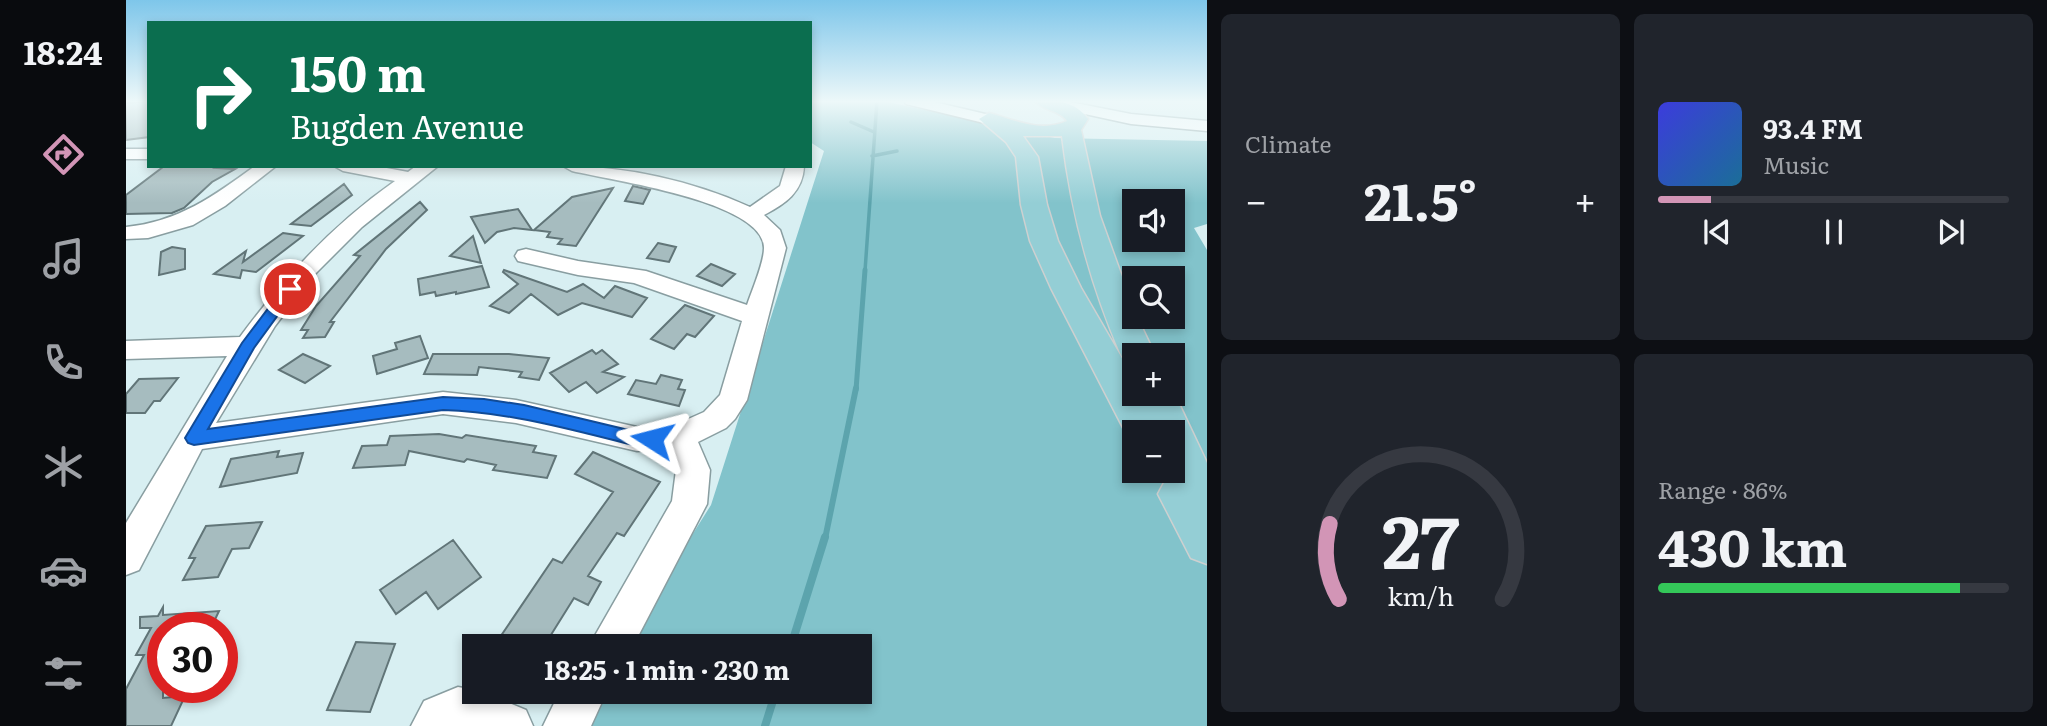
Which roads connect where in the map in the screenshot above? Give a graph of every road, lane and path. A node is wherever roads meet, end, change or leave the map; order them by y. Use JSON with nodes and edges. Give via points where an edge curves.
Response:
{"nodes":[{"id":1,"x":1010,"y":135,"type":"edge"},
{"id":2,"x":1073,"y":135,"type":"edge"},
{"id":3,"x":126,"y":154,"type":"edge"},
{"id":4,"x":147,"y":154,"type":"edge"},
{"id":5,"x":264,"y":168,"type":"edge"},
{"id":6,"x":369,"y":168,"type":"edge"},
{"id":7,"x":589,"y":168,"type":"edge"},
{"id":8,"x":795,"y":168,"type":"edge"},
{"id":9,"x":420,"y":172,"type":"edge"},
{"id":10,"x":623,"y":172,"type":"edge"},
{"id":11,"x":750,"y":215,"type":"junction"},
{"id":12,"x":126,"y":233,"type":"edge"},
{"id":13,"x":526,"y":257,"type":"dead end"},
{"id":14,"x":756,"y":317,"type":"junction"},
{"id":15,"x":1133,"y":343,"type":"edge"},
{"id":16,"x":248,"y":346,"type":"junction"},
{"id":17,"x":126,"y":350,"type":"edge"},
{"id":18,"x":1162,"y":406,"type":"edge"},
{"id":19,"x":1138,"y":420,"type":"edge"},
{"id":20,"x":680,"y":436,"type":"junction"},
{"id":21,"x":194,"y":438,"type":"junction"},
{"id":22,"x":1174,"y":483,"type":"edge"},
{"id":23,"x":1207,"y":511,"type":"edge"},
{"id":24,"x":1207,"y":543,"type":"edge"},
{"id":25,"x":126,"y":558,"type":"edge"},
{"id":26,"x":617,"y":634,"type":"edge"},
{"id":27,"x":578,"y":704,"type":"edge"},
{"id":28,"x":434,"y":726,"type":"edge"},
{"id":29,"x":510,"y":726,"type":"edge"},
{"id":30,"x":566,"y":726,"type":"edge"}],
"edges":[{"from":1,"to":19,"type":"main road","via":[[1027,157],[1044,241]]},
{"from":2,"to":15,"type":"main road","via":[[1078,183],[1104,275]]},
{"from":3,"to":4,"type":"street"},
{"from":5,"to":12,"type":"street","via":[[198,216],[163,229]]},
{"from":6,"to":9,"type":"street"},
{"from":7,"to":10,"type":"street"},
{"from":8,"to":11,"type":"street","via":[[791,189]]},
{"from":9,"to":16,"type":"street","via":[[331,244]]},
{"from":10,"to":11,"type":"street","via":[[694,192]]},
{"from":11,"to":14,"type":"street","via":[[776,239]]},
{"from":13,"to":14,"type":"street","via":[[638,276]]},
{"from":14,"to":20,"type":"street","via":[[732,400],[717,418]]},
{"from":16,"to":17,"type":"street"},
{"from":16,"to":21,"type":"street"},
{"from":18,"to":23,"type":"main road"},
{"from":20,"to":21,"type":"street","via":[[637,439],[524,412],[443,403]]},
{"from":20,"to":26,"type":"street","via":[[693,470],[689,504]]},
{"from":21,"to":25,"type":"street"},
{"from":22,"to":24,"type":"main road"},
{"from":27,"to":30,"type":"street"},
{"from":28,"to":29,"type":"street","via":[[449,711],[464,709]]}]}
